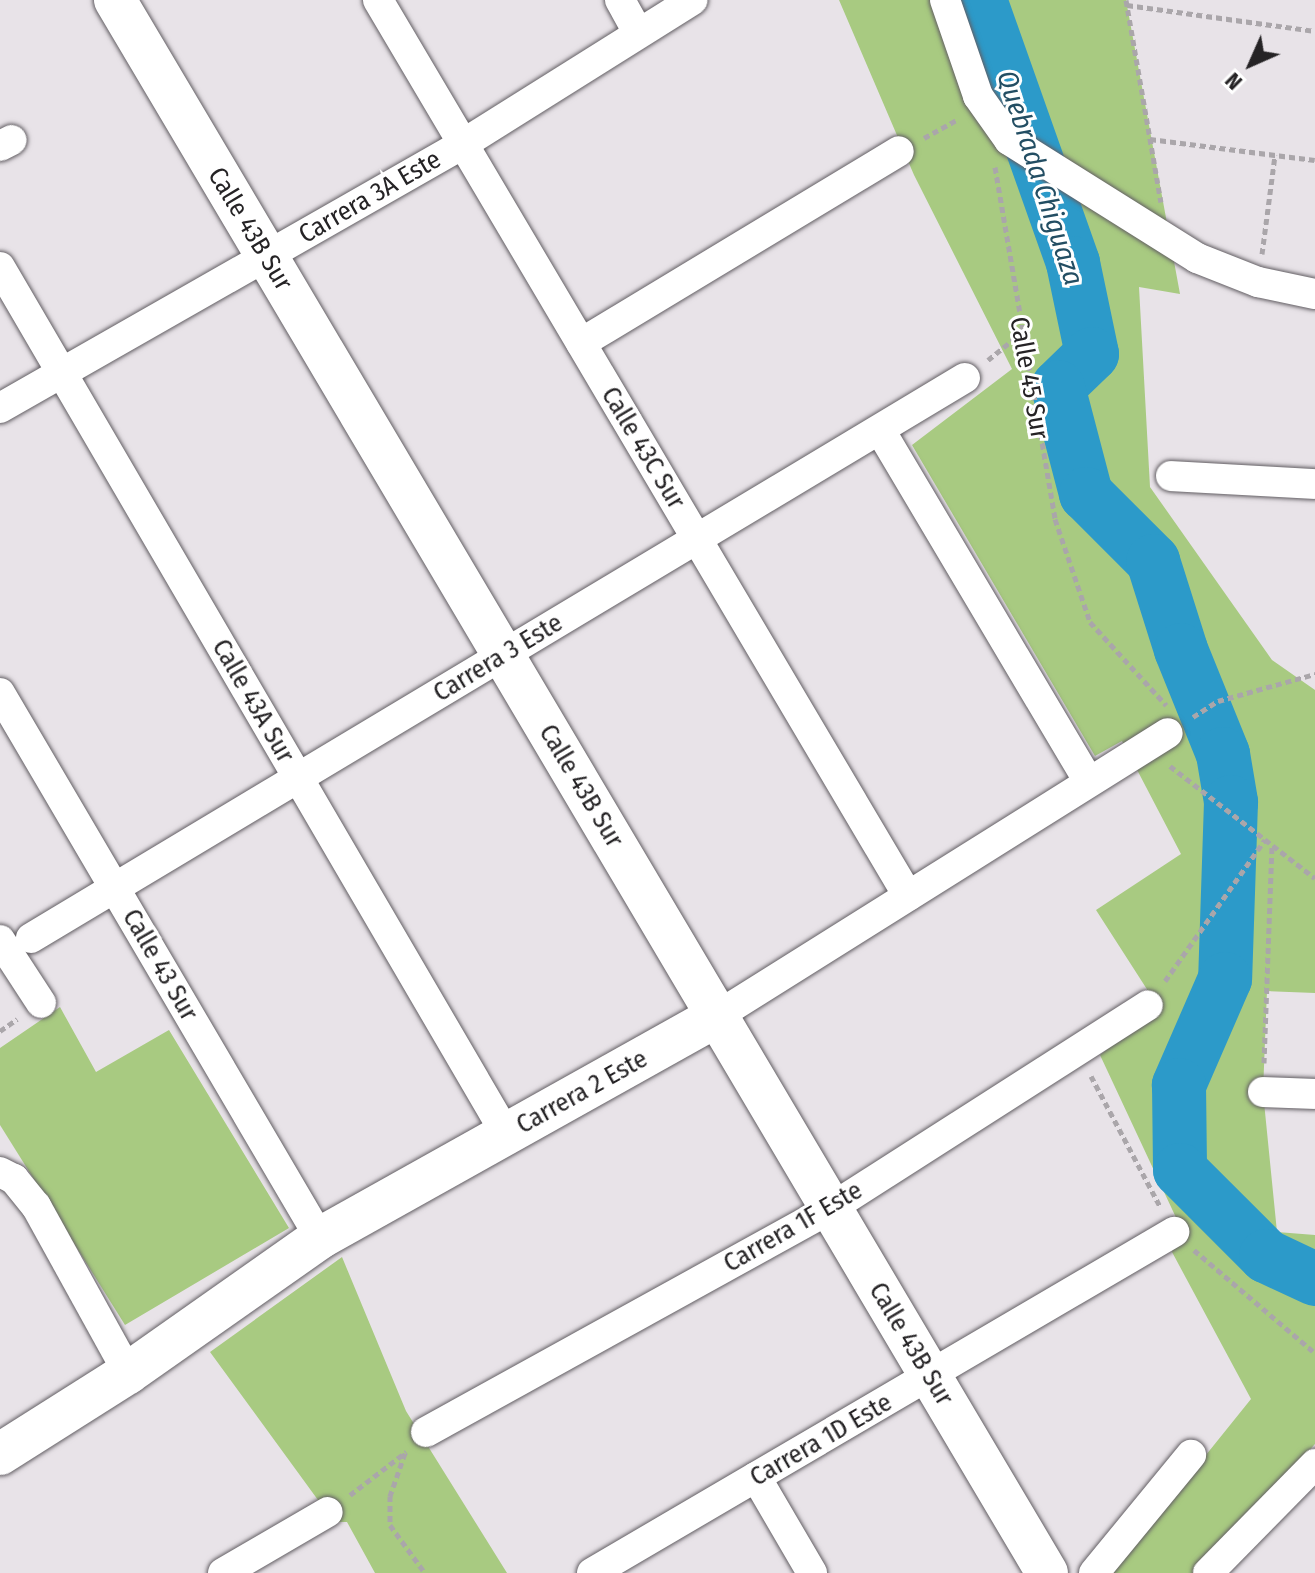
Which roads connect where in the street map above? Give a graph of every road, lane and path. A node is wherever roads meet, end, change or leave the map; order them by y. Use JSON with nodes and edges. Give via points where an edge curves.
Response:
{"nodes":[{"id":1,"x":115,"y":0,"type":"edge"},
{"id":2,"x":378,"y":0,"type":"edge"},
{"id":3,"x":620,"y":0,"type":"edge"},
{"id":4,"x":693,"y":0,"type":"edge"},
{"id":5,"x":945,"y":0,"type":"edge"},
{"id":6,"x":1126,"y":2,"type":"edge"},
{"id":7,"x":1315,"y":31,"type":"edge"},
{"id":8,"x":638,"y":32,"type":"junction"},
{"id":9,"x":985,"y":109,"type":"junction"},
{"id":10,"x":1150,"y":139,"type":"junction"},
{"id":11,"x":463,"y":144,"type":"junction"},
{"id":12,"x":899,"y":151,"type":"joint"},
{"id":13,"x":1275,"y":155,"type":"junction"},
{"id":14,"x":1315,"y":160,"type":"edge"},
{"id":15,"x":1168,"y":242,"type":"junction"},
{"id":16,"x":266,"y":256,"type":"junction"},
{"id":17,"x":0,"y":267,"type":"edge"},
{"id":18,"x":1258,"y":282,"type":"junction"},
{"id":19,"x":1315,"y":294,"type":"edge"},
{"id":20,"x":1020,"y":334,"type":"junction"},
{"id":21,"x":581,"y":343,"type":"junction"},
{"id":22,"x":62,"y":373,"type":"junction"},
{"id":23,"x":965,"y":378,"type":"joint"},
{"id":24,"x":0,"y":408,"type":"edge"},
{"id":25,"x":880,"y":430,"type":"junction"},
{"id":26,"x":1171,"y":476,"type":"dead end"},
{"id":27,"x":1315,"y":484,"type":"edge"},
{"id":28,"x":697,"y":539,"type":"junction"},
{"id":29,"x":503,"y":655,"type":"junction"},
{"id":30,"x":1315,"y":674,"type":"edge"},
{"id":31,"x":0,"y":693,"type":"edge"},
{"id":32,"x":1167,"y":729,"type":"junction"},
{"id":33,"x":298,"y":778,"type":"junction"},
{"id":34,"x":1089,"y":782,"type":"junction"},
{"id":35,"x":1265,"y":840,"type":"junction"},
{"id":36,"x":1272,"y":845,"type":"junction"},
{"id":37,"x":1315,"y":878,"type":"edge"},
{"id":38,"x":115,"y":889,"type":"junction"},
{"id":39,"x":908,"y":896,"type":"junction"},
{"id":40,"x":31,"y":938,"type":"dead end"},
{"id":41,"x":0,"y":940,"type":"edge"},
{"id":42,"x":41,"y":1003,"type":"dead end"},
{"id":43,"x":1148,"y":1005,"type":"joint"},
{"id":44,"x":717,"y":1016,"type":"junction"},
{"id":45,"x":1263,"y":1092,"type":"joint"},
{"id":46,"x":1315,"y":1094,"type":"edge"},
{"id":47,"x":506,"y":1134,"type":"junction"},
{"id":48,"x":0,"y":1172,"type":"edge"},
{"id":49,"x":831,"y":1208,"type":"junction"},
{"id":50,"x":1174,"y":1232,"type":"dead end"},
{"id":51,"x":320,"y":1238,"type":"junction"},
{"id":52,"x":128,"y":1373,"type":"junction"},
{"id":53,"x":931,"y":1377,"type":"junction"},
{"id":54,"x":416,"y":1442,"type":"junction"},
{"id":55,"x":0,"y":1454,"type":"edge"},
{"id":56,"x":1191,"y":1455,"type":"dead end"},
{"id":57,"x":1315,"y":1464,"type":"edge"},
{"id":58,"x":756,"y":1477,"type":"junction"},
{"id":59,"x":328,"y":1512,"type":"joint"},
{"id":60,"x":600,"y":1571,"type":"edge"},
{"id":61,"x":223,"y":1573,"type":"edge"},
{"id":62,"x":425,"y":1573,"type":"edge"},
{"id":63,"x":812,"y":1573,"type":"edge"},
{"id":64,"x":1047,"y":1573,"type":"edge"},
{"id":65,"x":1094,"y":1573,"type":"edge"},
{"id":66,"x":1208,"y":1573,"type":"edge"}],
"edges":[{"from":1,"to":16,"type":"street","name":"Calle 43B Sur"},
{"from":2,"to":11,"type":"street","name":"Calle 43C Sur"},
{"from":3,"to":8,"type":"street"},
{"from":4,"to":8,"type":"street","name":"Carrera 3A Este"},
{"from":5,"to":9,"type":"street"},
{"from":6,"to":7,"type":"path"},
{"from":6,"to":10,"type":"path"},
{"from":8,"to":11,"type":"street","name":"Carrera 3A Este"},
{"from":9,"to":12,"type":"path"},
{"from":9,"to":15,"type":"street","via":[[1024,151]]},
{"from":9,"to":20,"type":"path","name":"Calle 45 Sur"},
{"from":10,"to":13,"type":"path"},
{"from":10,"to":15,"type":"path"},
{"from":11,"to":16,"type":"street","name":"Carrera 3A Este"},
{"from":11,"to":21,"type":"street","name":"Calle 43C Sur"},
{"from":12,"to":21,"type":"street"},
{"from":13,"to":14,"type":"path"},
{"from":13,"to":18,"type":"path"},
{"from":15,"to":18,"type":"street"},
{"from":16,"to":22,"type":"street","name":"Carrera 3A Este"},
{"from":16,"to":29,"type":"street","name":"Calle 43B Sur"},
{"from":17,"to":22,"type":"street","name":"Calle 43A Sur"},
{"from":18,"to":19,"type":"street"},
{"from":20,"to":23,"type":"path"},
{"from":20,"to":32,"type":"path","name":"Calle 45 Sur","via":[[1055,519],[1090,622]]},
{"from":21,"to":28,"type":"street","name":"Calle 43C Sur"},
{"from":22,"to":24,"type":"street","name":"Carrera 3A Este"},
{"from":22,"to":33,"type":"street","name":"Calle 43A Sur"},
{"from":23,"to":25,"type":"street","name":"Carrera 3 Este"},
{"from":25,"to":28,"type":"street","name":"Carrera 3 Este"},
{"from":25,"to":34,"type":"street"},
{"from":26,"to":27,"type":"street"},
{"from":28,"to":29,"type":"street","name":"Carrera 3 Este"},
{"from":28,"to":39,"type":"street","name":"Calle 43C Sur"},
{"from":29,"to":33,"type":"street","name":"Carrera 3 Este"},
{"from":29,"to":44,"type":"street","name":"Calle 43B Sur"},
{"from":30,"to":32,"type":"path","via":[[1218,701]]},
{"from":31,"to":38,"type":"street","name":"Calle 43 Sur"},
{"from":32,"to":34,"type":"street","name":"Carrera 2 Este"},
{"from":32,"to":35,"type":"path","name":"Calle 45 Sur","via":[[1205,793]]},
{"from":33,"to":38,"type":"street","name":"Carrera 3 Este"},
{"from":33,"to":47,"type":"street","name":"Calle 43A Sur"},
{"from":34,"to":39,"type":"street","name":"Carrera 2 Este"},
{"from":35,"to":36,"type":"path","name":"Calle 45 Sur"},
{"from":35,"to":43,"type":"path"},
{"from":36,"to":37,"type":"path","name":"Calle 45 Sur"},
{"from":36,"to":45,"type":"path"},
{"from":38,"to":40,"type":"street","name":"Carrera 3 Este"},
{"from":38,"to":51,"type":"street","name":"Calle 43 Sur"},
{"from":39,"to":44,"type":"street","name":"Carrera 2 Este"},
{"from":41,"to":42,"type":"street"},
{"from":43,"to":49,"type":"street","name":"Carrera 1F Este"},
{"from":44,"to":47,"type":"street","name":"Carrera 2 Este"},
{"from":44,"to":49,"type":"street","name":"Calle 43B Sur"},
{"from":45,"to":46,"type":"street"},
{"from":47,"to":51,"type":"street","name":"Carrera 2 Este"},
{"from":48,"to":52,"type":"street","via":[[14,1179],[36,1206]]},
{"from":49,"to":53,"type":"street","name":"Calle 43B Sur"},
{"from":49,"to":54,"type":"street","name":"Carrera 1F Este"},
{"from":50,"to":53,"type":"street","name":"Carrera 1D Este"},
{"from":51,"to":52,"type":"street","name":"Carrera 2 Este"},
{"from":52,"to":55,"type":"street","name":"Carrera 2 Este"},
{"from":53,"to":58,"type":"street","name":"Carrera 1D Este"},
{"from":53,"to":64,"type":"street","name":"Calle 43B Sur"},
{"from":54,"to":59,"type":"path"},
{"from":54,"to":62,"type":"path","via":[[390,1496],[390,1525]]},
{"from":56,"to":65,"type":"street"},
{"from":57,"to":66,"type":"street"},
{"from":58,"to":60,"type":"street","name":"Carrera 1D Este"},
{"from":58,"to":63,"type":"street"},
{"from":59,"to":61,"type":"street"}]}
